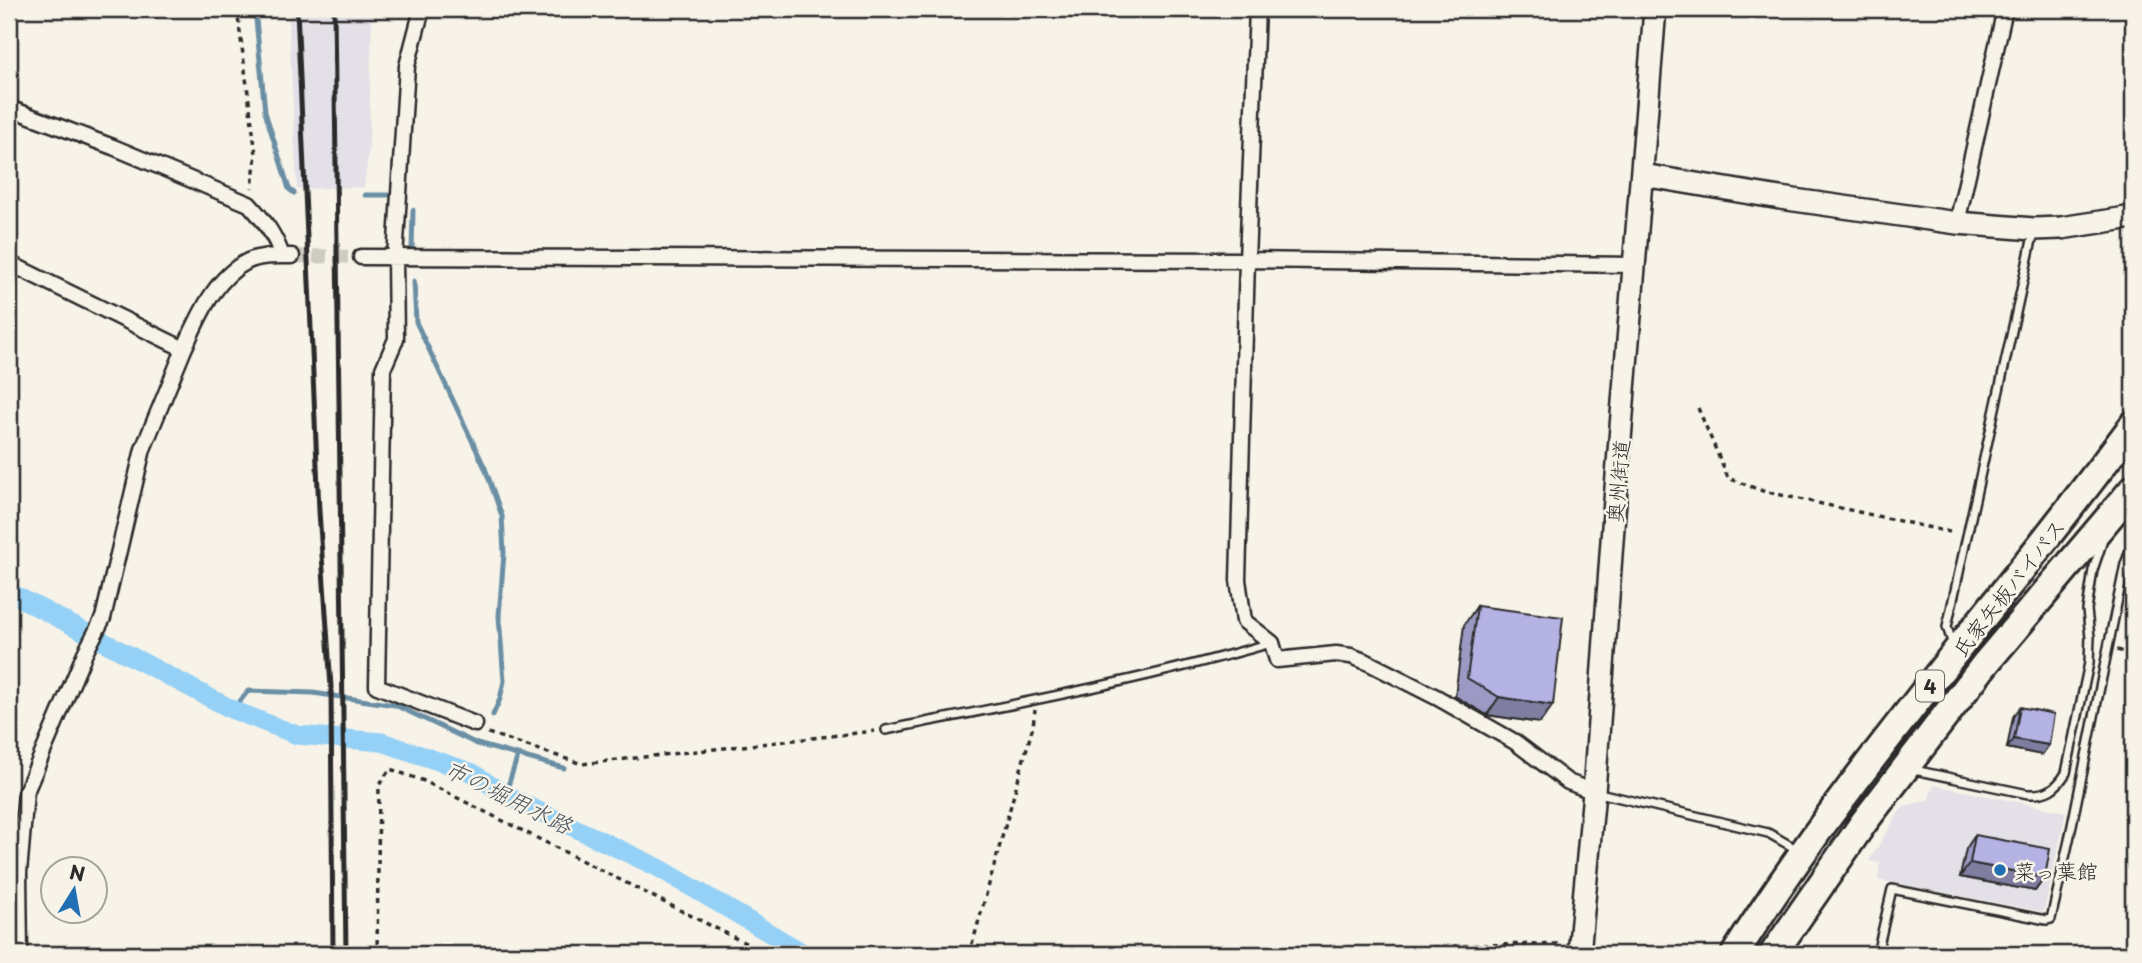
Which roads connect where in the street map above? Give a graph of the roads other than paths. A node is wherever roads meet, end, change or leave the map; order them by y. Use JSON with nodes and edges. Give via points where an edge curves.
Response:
{"nodes":[{"id":1,"x":422,"y":9,"type":"edge"},
{"id":2,"x":1257,"y":9,"type":"edge"},
{"id":3,"x":1656,"y":9,"type":"edge"},
{"id":4,"x":2005,"y":9,"type":"edge"},
{"id":5,"x":9,"y":108,"type":"edge"},
{"id":6,"x":1643,"y":175,"type":"junction"},
{"id":7,"x":2133,"y":217,"type":"edge"},
{"id":8,"x":1957,"y":223,"type":"junction"},
{"id":9,"x":2034,"y":229,"type":"junction"},
{"id":10,"x":362,"y":257,"type":"tunnel mouth"},
{"id":11,"x":395,"y":258,"type":"junction"},
{"id":12,"x":1247,"y":260,"type":"junction"},
{"id":13,"x":9,"y":263,"type":"edge"},
{"id":14,"x":1635,"y":265,"type":"junction"},
{"id":15,"x":184,"y":349,"type":"junction"},
{"id":16,"x":2133,"y":425,"type":"edge"},
{"id":17,"x":2133,"y":489,"type":"edge"},
{"id":18,"x":2116,"y":510,"type":"junction"},
{"id":19,"x":2133,"y":543,"type":"edge"},
{"id":20,"x":1272,"y":643,"type":"junction"},
{"id":21,"x":1959,"y":648,"type":"junction"},
{"id":22,"x":475,"y":724,"type":"road end"},
{"id":23,"x":886,"y":730,"type":"road end"},
{"id":24,"x":1910,"y":764,"type":"junction"},
{"id":25,"x":1594,"y":792,"type":"junction"},
{"id":26,"x":1802,"y":853,"type":"junction"},
{"id":27,"x":1580,"y":949,"type":"edge"},
{"id":28,"x":20,"y":954,"type":"edge"},
{"id":29,"x":1735,"y":954,"type":"edge"},
{"id":30,"x":1773,"y":954,"type":"edge"},
{"id":31,"x":1877,"y":954,"type":"edge"}],
"edges":[{"from":1,"to":11,"type":"street","via":[[407,65]]},
{"from":2,"to":12,"type":"street"},
{"from":3,"to":6,"type":"main road","name":"奥州街道"},
{"from":4,"to":8,"type":"street"},
{"from":5,"to":15,"type":"street","via":[[249,204],[265,222],[287,256],[248,261],[216,289]]},
{"from":6,"to":8,"type":"main road"},
{"from":6,"to":14,"type":"main road","name":"奥州街道"},
{"from":7,"to":9,"type":"main road"},
{"from":8,"to":9,"type":"main road"},
{"from":9,"to":21,"type":"lane","via":[[1947,626]]},
{"from":10,"to":11,"type":"street"},
{"from":11,"to":12,"type":"street"},
{"from":11,"to":22,"type":"street","via":[[396,339],[383,369],[377,686]]},
{"from":12,"to":14,"type":"street"},
{"from":12,"to":20,"type":"street","via":[[1238,580],[1244,621]]},
{"from":13,"to":15,"type":"street"},
{"from":14,"to":25,"type":"main road","name":"奥州街道"},
{"from":15,"to":28,"type":"street","via":[[143,449],[103,618],[26,792],[19,873]]},
{"from":16,"to":21,"type":"highway","name":"氏家矢板バイパス","number":"4"},
{"from":17,"to":18,"type":"highway","name":"氏家矢板バイパス","number":"4"},
{"from":18,"to":24,"type":"highway","name":"氏家矢板バイパス","number":"4","via":[[1985,664]]},
{"from":18,"to":24,"type":"lane","via":[[2092,578],[2087,610],[2089,663],[2060,783],[2041,795],[2028,794],[1936,776],[1914,770]]},
{"from":19,"to":31,"type":"lane","via":[[2051,919],[1892,889]]},
{"from":20,"to":23,"type":"lane","via":[[1034,702]]},
{"from":20,"to":25,"type":"street","via":[[1277,660],[1336,654],[1392,673],[1516,742],[1568,782]]},
{"from":21,"to":26,"type":"highway","name":"氏家矢板バイパス","number":"4"},
{"from":24,"to":30,"type":"highway","name":"氏家矢板バイパス","number":"4"},
{"from":25,"to":26,"type":"lane","via":[[1768,833]]},
{"from":25,"to":27,"type":"main road","name":"奥州街道"},
{"from":26,"to":29,"type":"highway","name":"氏家矢板バイパス","number":"4"}]}
